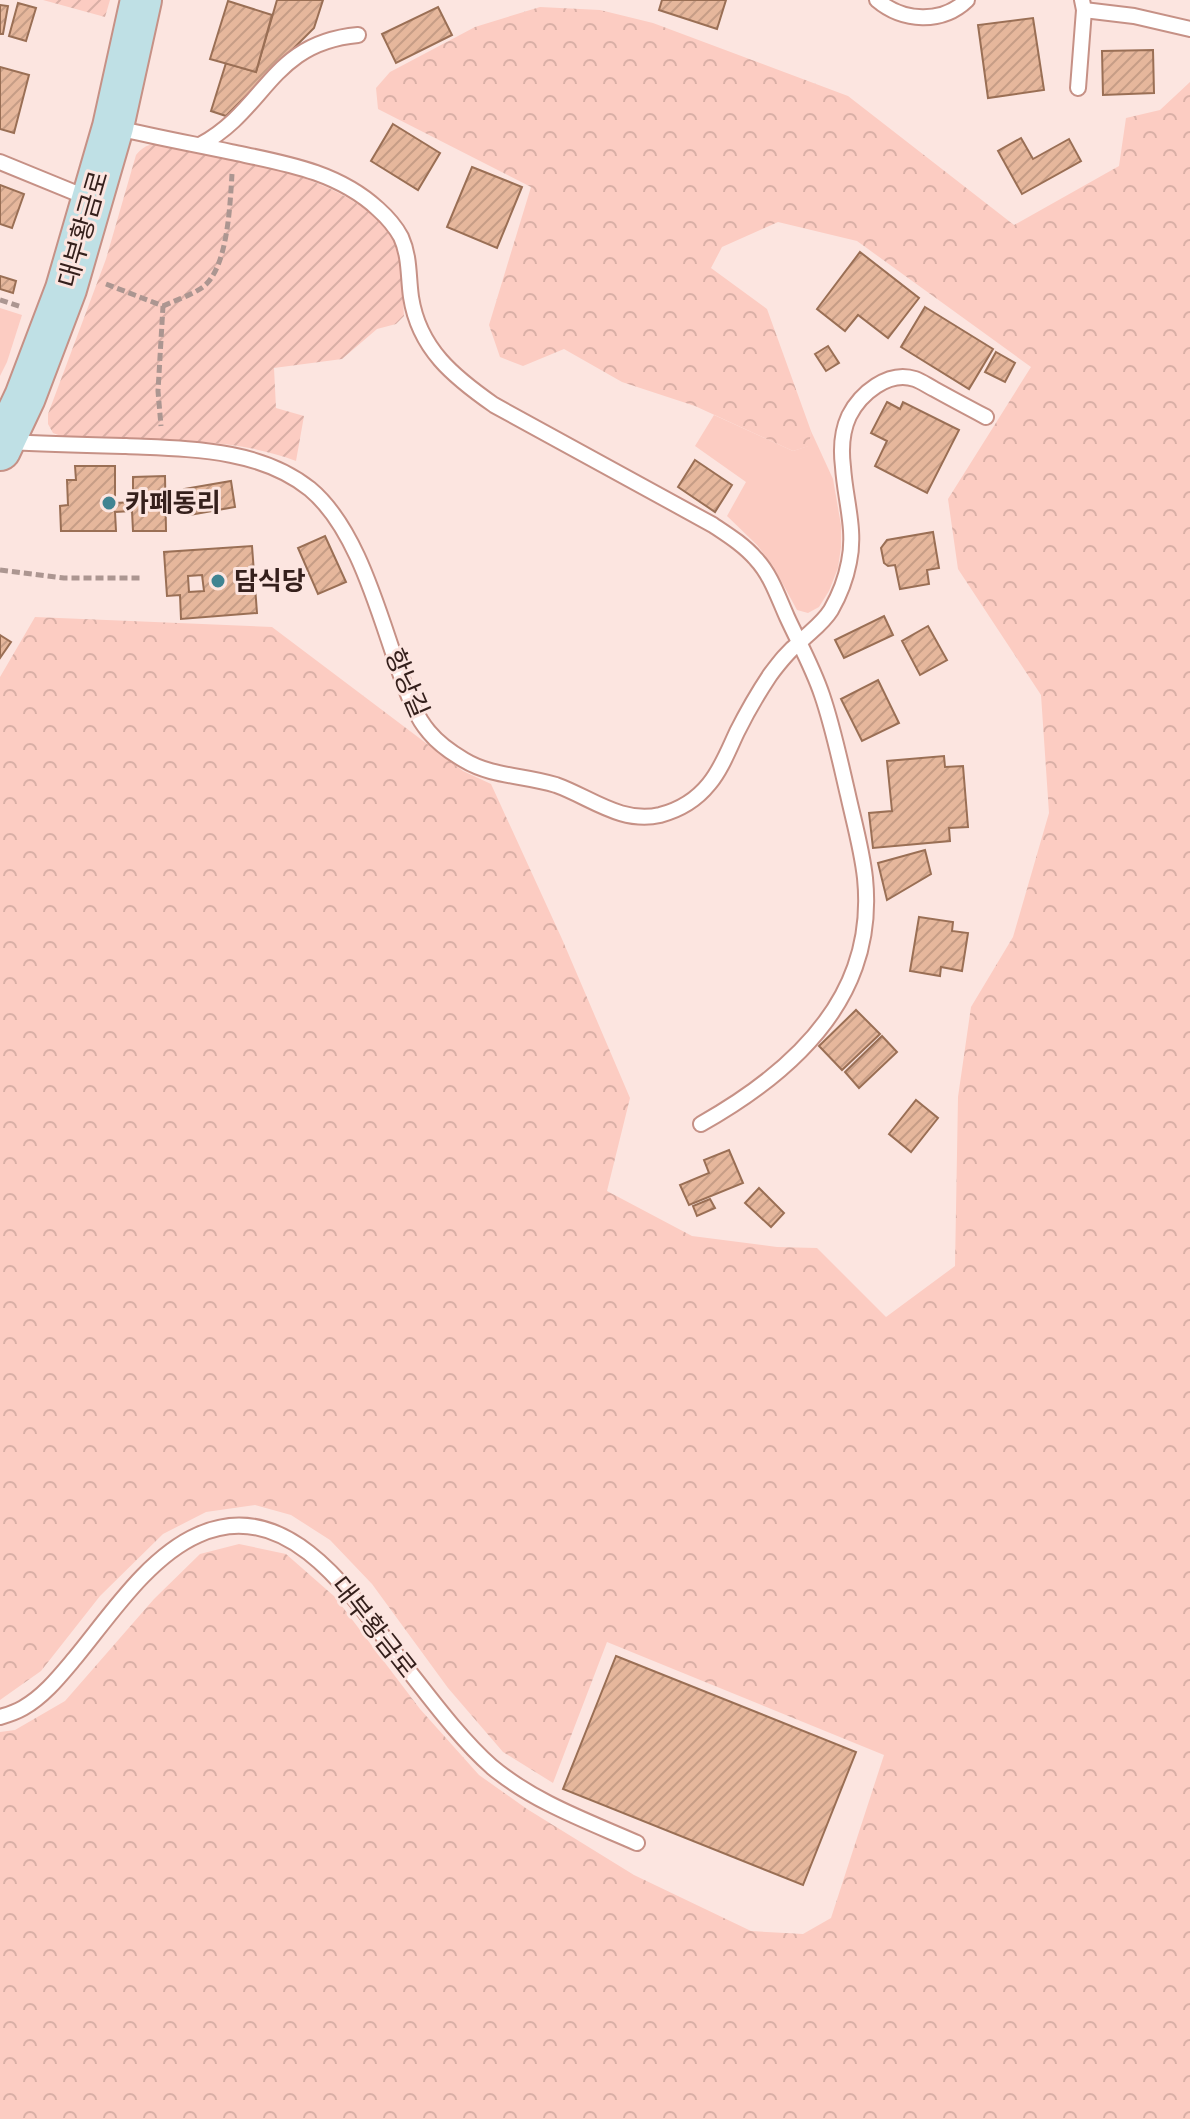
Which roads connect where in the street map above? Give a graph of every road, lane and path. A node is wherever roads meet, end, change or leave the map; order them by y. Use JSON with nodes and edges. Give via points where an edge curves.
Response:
{"nodes":[{"id":1,"x":141,"y":0,"type":"edge"},
{"id":2,"x":877,"y":0,"type":"edge"},
{"id":3,"x":967,"y":0,"type":"edge"},
{"id":4,"x":1083,"y":5,"type":"edge"},
{"id":5,"x":1190,"y":29,"type":"edge"},
{"id":6,"x":358,"y":35,"type":"dead end"},
{"id":7,"x":1078,"y":88,"type":"dead end"},
{"id":8,"x":113,"y":127,"type":"junction"},
{"id":9,"x":200,"y":145,"type":"junction"},
{"id":10,"x":234,"y":152,"type":"junction"},
{"id":11,"x":0,"y":162,"type":"edge"},
{"id":12,"x":91,"y":199,"type":"junction"},
{"id":13,"x":71,"y":270,"type":"junction"},
{"id":14,"x":0,"y":300,"type":"edge"},
{"id":15,"x":163,"y":306,"type":"junction"},
{"id":16,"x":32,"y":311,"type":"dead end"},
{"id":17,"x":986,"y":417,"type":"dead end"},
{"id":18,"x":2,"y":446,"type":"edge"},
{"id":19,"x":163,"y":448,"type":"junction"},
{"id":20,"x":0,"y":570,"type":"edge"},
{"id":21,"x":140,"y":578,"type":"dead end"},
{"id":22,"x":799,"y":642,"type":"junction"},
{"id":23,"x":701,"y":1124,"type":"dead end"},
{"id":24,"x":0,"y":1717,"type":"edge"},
{"id":25,"x":637,"y":1843,"type":"dead end"}],
"edges":[{"from":1,"to":8,"type":"main road","name":"대부황금로"},
{"from":2,"to":3,"type":"lane","via":[[914,17],[947,14]]},
{"from":4,"to":5,"type":"lane"},
{"from":4,"to":7,"type":"lane"},
{"from":6,"to":9,"type":"lane","via":[[324,41],[290,59],[238,118]]},
{"from":8,"to":9,"type":"lane"},
{"from":8,"to":12,"type":"main road","name":"대부황금로"},
{"from":9,"to":10,"type":"lane"},
{"from":10,"to":15,"type":"path","via":[[221,260],[205,286]]},
{"from":10,"to":22,"type":"lane","via":[[324,175],[371,202],[399,234],[408,255],[416,321],[442,362],[494,405],[739,543],[770,579]]},
{"from":11,"to":12,"type":"lane"},
{"from":12,"to":13,"type":"main road","name":"대부황금로"},
{"from":13,"to":15,"type":"path"},
{"from":13,"to":18,"type":"main road","name":"대부황금로"},
{"from":14,"to":16,"type":"path"},
{"from":15,"to":19,"type":"path","via":[[158,391]]},
{"from":17,"to":22,"type":"lane","name":"항낭길","via":[[915,379],[900,377],[883,382],[857,404],[848,419],[842,464],[850,562],[830,612]]},
{"from":18,"to":19,"type":"lane","name":"항낭길"},
{"from":19,"to":22,"type":"lane","name":"항낭길","via":[[264,463],[310,490],[349,538],[409,695],[429,732],[467,762],[551,783],[615,812],[655,816],[677,810],[702,791],[755,698]]},
{"from":20,"to":21,"type":"path","via":[[64,578]]},
{"from":22,"to":23,"type":"lane","via":[[821,694],[855,827],[865,878],[866,925],[841,1000],[821,1028],[763,1084]]},
{"from":24,"to":25,"type":"lane","name":"대부황금로","via":[[22,1709],[51,1686],[142,1577],[172,1551],[221,1526],[247,1524],[299,1545],[326,1567],[490,1765],[520,1789]]}]}
